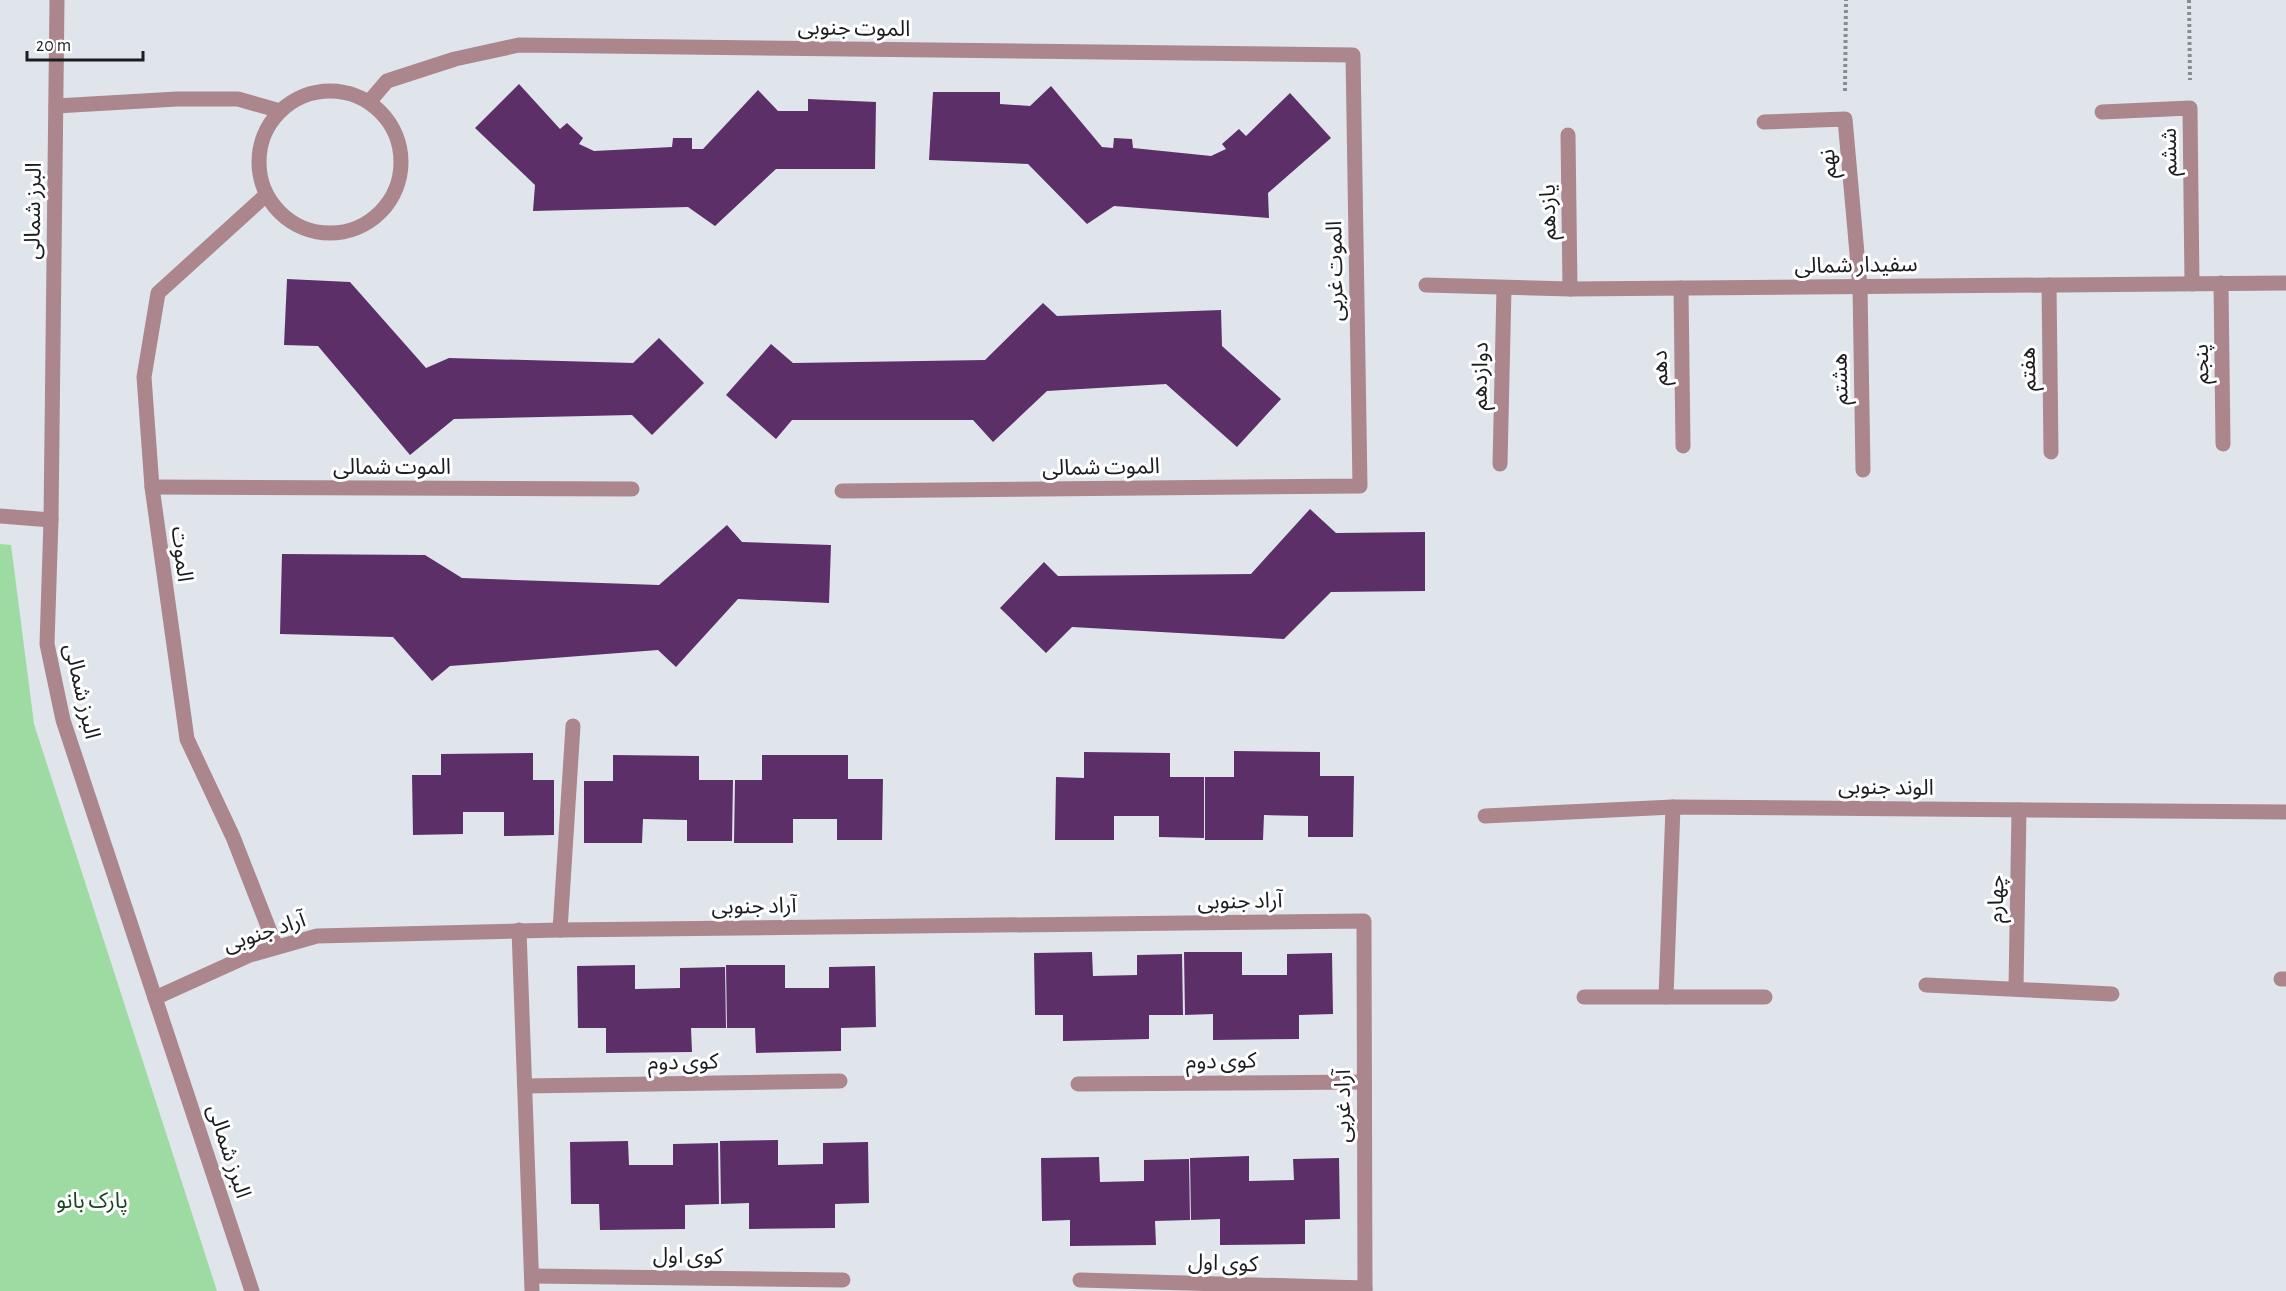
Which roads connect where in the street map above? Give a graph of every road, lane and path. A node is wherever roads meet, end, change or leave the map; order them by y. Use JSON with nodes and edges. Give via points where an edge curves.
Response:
{"nodes":[{"id":1,"x":57,"y":0,"type":"edge"},
{"id":2,"x":1846,"y":0,"type":"edge"},
{"id":3,"x":2189,"y":0,"type":"edge"},
{"id":4,"x":1353,"y":55,"type":"joint"},
{"id":5,"x":369,"y":102,"type":"junction"},
{"id":6,"x":56,"y":106,"type":"junction"},
{"id":7,"x":2190,"y":108,"type":"junction"},
{"id":8,"x":279,"y":111,"type":"junction"},
{"id":9,"x":2102,"y":112,"type":"dead end"},
{"id":10,"x":1845,"y":118,"type":"junction"},
{"id":11,"x":1764,"y":122,"type":"dead end"},
{"id":12,"x":1568,"y":135,"type":"dead end"},
{"id":13,"x":266,"y":195,"type":"junction"},
{"id":14,"x":2221,"y":283,"type":"junction"},
{"id":15,"x":2286,"y":283,"type":"edge"},
{"id":16,"x":2192,"y":284,"type":"junction"},
{"id":17,"x":1426,"y":285,"type":"dead end"},
{"id":18,"x":2049,"y":285,"type":"junction"},
{"id":19,"x":1860,"y":286,"type":"junction"},
{"id":20,"x":1504,"y":288,"type":"junction"},
{"id":21,"x":1680,"y":288,"type":"junction"},
{"id":22,"x":1570,"y":289,"type":"junction"},
{"id":23,"x":2223,"y":444,"type":"dead end"},
{"id":24,"x":1683,"y":446,"type":"dead end"},
{"id":25,"x":2051,"y":452,"type":"dead end"},
{"id":26,"x":1500,"y":464,"type":"dead end"},
{"id":27,"x":1863,"y":470,"type":"dead end"},
{"id":28,"x":1360,"y":486,"type":"joint"},
{"id":29,"x":152,"y":487,"type":"junction"},
{"id":30,"x":632,"y":489,"type":"dead end"},
{"id":31,"x":842,"y":491,"type":"dead end"},
{"id":32,"x":0,"y":516,"type":"edge"},
{"id":33,"x":51,"y":520,"type":"junction"},
{"id":34,"x":573,"y":726,"type":"dead end"},
{"id":35,"x":1673,"y":807,"type":"junction"},
{"id":36,"x":2019,"y":810,"type":"junction"},
{"id":37,"x":2286,"y":812,"type":"edge"},
{"id":38,"x":1485,"y":816,"type":"dead end"},
{"id":39,"x":1365,"y":921,"type":"joint"},
{"id":40,"x":519,"y":930,"type":"junction"},
{"id":41,"x":560,"y":930,"type":"junction"},
{"id":42,"x":276,"y":947,"type":"junction"},
{"id":43,"x":1926,"y":985,"type":"dead end"},
{"id":44,"x":2016,"y":988,"type":"junction"},
{"id":45,"x":2112,"y":994,"type":"dead end"},
{"id":46,"x":1584,"y":997,"type":"dead end"},
{"id":47,"x":1666,"y":997,"type":"junction"},
{"id":48,"x":1765,"y":997,"type":"dead end"},
{"id":49,"x":155,"y":998,"type":"junction"},
{"id":50,"x":840,"y":1081,"type":"dead end"},
{"id":51,"x":1365,"y":1082,"type":"junction"},
{"id":52,"x":1078,"y":1084,"type":"dead end"},
{"id":53,"x":525,"y":1086,"type":"junction"},
{"id":54,"x":843,"y":1280,"type":"dead end"},
{"id":55,"x":1080,"y":1280,"type":"dead end"},
{"id":56,"x":532,"y":1283,"type":"edge"},
{"id":57,"x":1365,"y":1290,"type":"edge"},
{"id":58,"x":252,"y":1291,"type":"edge"}],
"edges":[{"from":1,"to":6,"type":"street","name":"البرز شمالی"},
{"from":2,"to":10,"type":"path"},
{"from":3,"to":7,"type":"path"},
{"from":4,"to":5,"type":"street","name":"الموت جنوبی","via":[[519,45],[455,59],[387,81]]},
{"from":4,"to":28,"type":"street","name":"الموت غربی"},
{"from":5,"to":8,"type":"street","via":[[347,93],[323,91],[300,97]]},
{"from":5,"to":13,"type":"street","via":[[386,118],[398,140],[402,163],[398,186],[374,218],[346,232],[323,234],[300,227],[280,214]]},
{"from":6,"to":8,"type":"street","via":[[238,99]]},
{"from":6,"to":33,"type":"street","name":"البرز شمالی"},
{"from":7,"to":9,"type":"street","name":"ششم"},
{"from":7,"to":16,"type":"street","name":"ششم"},
{"from":8,"to":13,"type":"street","via":[[266,129],[258,151],[258,173]]},
{"from":10,"to":11,"type":"street","name":"نهم"},
{"from":10,"to":19,"type":"street","name":"نهم"},
{"from":12,"to":22,"type":"street","name":"یازدهم"},
{"from":13,"to":29,"type":"street","name":"الموت","via":[[158,293],[144,377]]},
{"from":14,"to":15,"type":"street","name":"سفیدار شمالی"},
{"from":14,"to":16,"type":"street","name":"سفیدار شمالی"},
{"from":14,"to":23,"type":"street","name":"پنجم"},
{"from":16,"to":18,"type":"street","name":"سفیدار شمالی"},
{"from":17,"to":20,"type":"street","name":"سفیدار شمالی"},
{"from":18,"to":19,"type":"street","name":"سفیدار شمالی"},
{"from":18,"to":25,"type":"street","name":"هفتم"},
{"from":19,"to":21,"type":"street","name":"سفیدار شمالی"},
{"from":19,"to":27,"type":"street","name":"هشتم"},
{"from":20,"to":22,"type":"street","name":"سفیدار شمالی"},
{"from":20,"to":26,"type":"street","name":"دوازدهم"},
{"from":21,"to":22,"type":"street","name":"سفیدار شمالی"},
{"from":21,"to":24,"type":"street","name":"دهم"},
{"from":28,"to":31,"type":"street","name":"الموت شمالی"},
{"from":29,"to":30,"type":"street","name":"الموت شمالی"},
{"from":29,"to":42,"type":"street","name":"الموت","via":[[187,739],[233,837]]},
{"from":32,"to":33,"type":"street"},
{"from":33,"to":49,"type":"street","name":"البرز شمالی","via":[[47,644],[63,720]]},
{"from":34,"to":41,"type":"street"},
{"from":35,"to":36,"type":"street","name":"الوند جنوبی"},
{"from":35,"to":38,"type":"street","name":"الوند جنوبی"},
{"from":35,"to":47,"type":"street"},
{"from":36,"to":37,"type":"street","name":"الوند جنوبی"},
{"from":36,"to":44,"type":"street","name":"چهارم"},
{"from":39,"to":41,"type":"street","name":"آراد جنوبی"},
{"from":39,"to":51,"type":"street","name":"آراد غربی"},
{"from":40,"to":41,"type":"street","name":"آراد جنوبی"},
{"from":40,"to":42,"type":"street","name":"آراد جنوبی","via":[[317,936]]},
{"from":40,"to":53,"type":"street"},
{"from":42,"to":49,"type":"street","name":"آراد جنوبی"},
{"from":43,"to":44,"type":"street"},
{"from":44,"to":45,"type":"street"},
{"from":46,"to":47,"type":"street"},
{"from":47,"to":48,"type":"street"},
{"from":49,"to":58,"type":"street","name":"البرز شمالی"},
{"from":50,"to":53,"type":"street","name":"کوی دوم"},
{"from":51,"to":52,"type":"street","name":"کوی دوم"},
{"from":51,"to":57,"type":"street","name":"آراد غربی"},
{"from":53,"to":56,"type":"street"},
{"from":54,"to":56,"type":"street","name":"کوی اول"},
{"from":55,"to":57,"type":"street","name":"کوی اول"}]}
